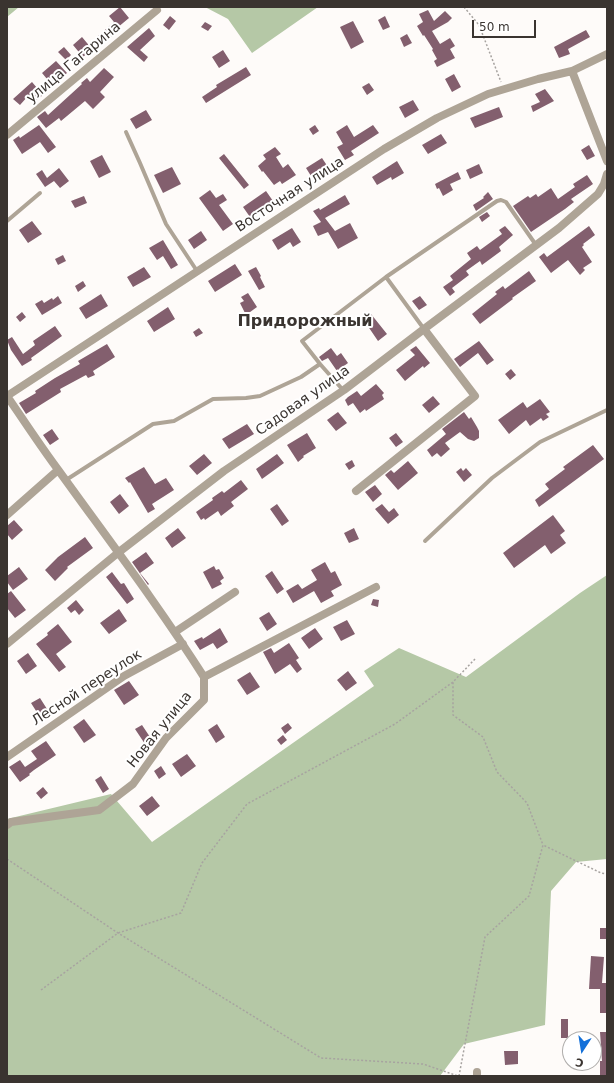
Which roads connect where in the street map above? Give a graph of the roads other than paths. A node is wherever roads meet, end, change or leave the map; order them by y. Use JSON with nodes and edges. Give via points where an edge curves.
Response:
{"nodes":[{"id":1,"x":157,"y":10,"type":"dead end"},
{"id":2,"x":607,"y":54,"type":"edge"},
{"id":3,"x":572,"y":71,"type":"junction"},
{"id":4,"x":126,"y":132,"type":"dead end"},
{"id":5,"x":7,"y":135,"type":"edge"},
{"id":6,"x":607,"y":161,"type":"edge"},
{"id":7,"x":607,"y":174,"type":"edge"},
{"id":8,"x":40,"y":193,"type":"dead end"},
{"id":9,"x":7,"y":221,"type":"edge"},
{"id":10,"x":536,"y":245,"type":"junction"},
{"id":11,"x":197,"y":271,"type":"junction"},
{"id":12,"x":386,"y":277,"type":"junction"},
{"id":13,"x":424,"y":329,"type":"junction"},
{"id":14,"x":320,"y":364,"type":"junction"},
{"id":15,"x":344,"y":390,"type":"junction"},
{"id":16,"x":7,"y":396,"type":"edge"},
{"id":17,"x":607,"y":410,"type":"edge"},
{"id":18,"x":58,"y":470,"type":"junction"},
{"id":19,"x":66,"y":480,"type":"junction"},
{"id":20,"x":356,"y":491,"type":"dead end"},
{"id":21,"x":7,"y":515,"type":"edge"},
{"id":22,"x":425,"y":541,"type":"dead end"},
{"id":23,"x":119,"y":552,"type":"junction"},
{"id":24,"x":376,"y":587,"type":"dead end"},
{"id":25,"x":235,"y":592,"type":"dead end"},
{"id":26,"x":175,"y":632,"type":"junction"},
{"id":27,"x":7,"y":644,"type":"edge"},
{"id":28,"x":183,"y":644,"type":"junction"},
{"id":29,"x":204,"y":677,"type":"junction"},
{"id":30,"x":7,"y":757,"type":"edge"},
{"id":31,"x":7,"y":825,"type":"edge"}],
"edges":[{"from":1,"to":5,"type":"street","name":"улица Гагарина"},
{"from":2,"to":3,"type":"street","name":"Восточная улица"},
{"from":3,"to":6,"type":"street"},
{"from":3,"to":11,"type":"street","name":"Восточная улица","via":[[488,94],[437,118],[384,149]]},
{"from":4,"to":11,"type":"lane","via":[[166,224]]},
{"from":7,"to":10,"type":"street","name":"Садовая улица","via":[[598,194]]},
{"from":8,"to":9,"type":"lane"},
{"from":10,"to":12,"type":"lane","via":[[506,202],[501,200]]},
{"from":10,"to":13,"type":"street","name":"Садовая улица"},
{"from":11,"to":16,"type":"street","name":"Восточная улица"},
{"from":12,"to":13,"type":"lane"},
{"from":12,"to":14,"type":"lane","via":[[302,341]]},
{"from":13,"to":15,"type":"street","name":"Садовая улица"},
{"from":13,"to":20,"type":"street","via":[[475,396]]},
{"from":14,"to":15,"type":"lane"},
{"from":14,"to":19,"type":"lane","via":[[301,377],[260,396],[213,399],[174,421],[153,424]]},
{"from":15,"to":23,"type":"street","name":"Садовая улица","via":[[224,471]]},
{"from":16,"to":18,"type":"street"},
{"from":17,"to":22,"type":"lane","via":[[540,442],[492,478]]},
{"from":18,"to":19,"type":"street"},
{"from":18,"to":21,"type":"street"},
{"from":19,"to":23,"type":"street"},
{"from":23,"to":26,"type":"street"},
{"from":23,"to":27,"type":"street","name":"Садовая улица"},
{"from":24,"to":29,"type":"street"},
{"from":25,"to":26,"type":"street"},
{"from":26,"to":28,"type":"street"},
{"from":28,"to":29,"type":"street"},
{"from":28,"to":30,"type":"street","name":"Лесной переулок","via":[[124,676]]},
{"from":29,"to":31,"type":"street","name":"Новая улица","via":[[204,700],[166,738],[133,784],[99,810],[11,822]]}]}
